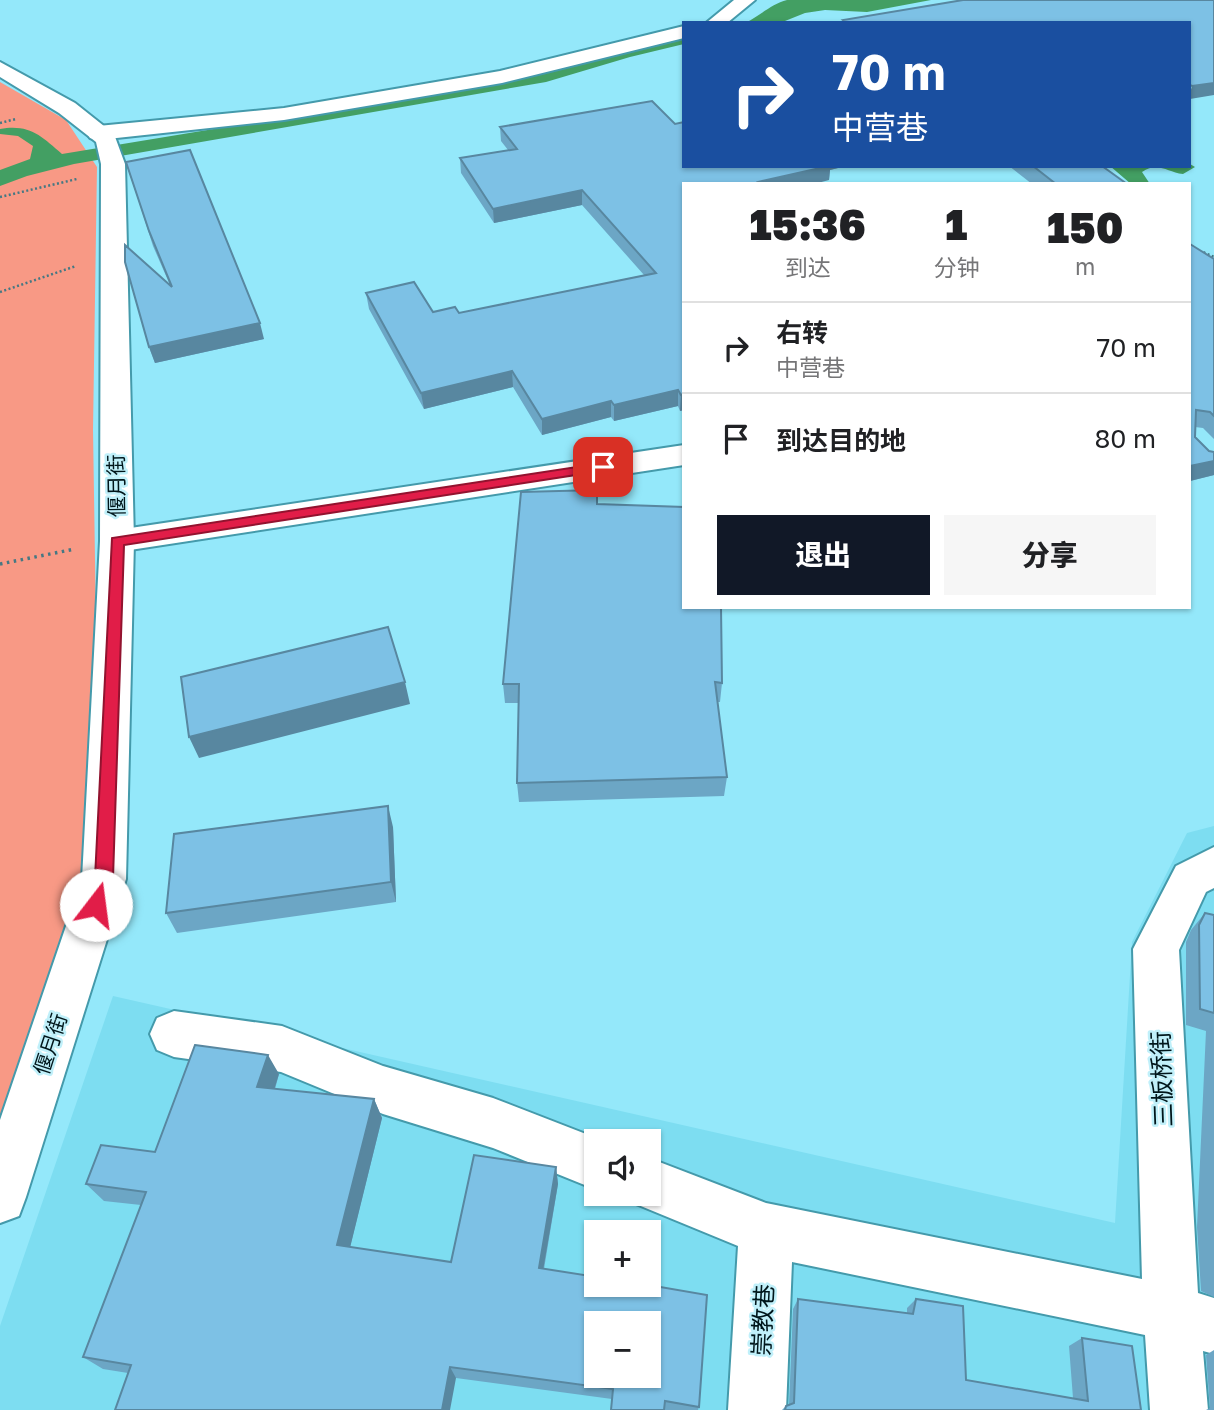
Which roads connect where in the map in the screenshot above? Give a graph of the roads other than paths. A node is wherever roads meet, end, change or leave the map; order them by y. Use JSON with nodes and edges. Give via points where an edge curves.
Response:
{"nodes":[{"id":1,"x":746,"y":0,"type":"edge"},
{"id":2,"x":718,"y":21,"type":"edge"},
{"id":3,"x":682,"y":32,"type":"edge"},
{"id":4,"x":0,"y":68,"type":"edge"},
{"id":5,"x":107,"y":152,"type":"junction"},
{"id":6,"x":682,"y":455,"type":"edge"},
{"id":7,"x":101,"y":544,"type":"junction"},
{"id":8,"x":1214,"y":865,"type":"edge"},
{"id":9,"x":174,"y":1034,"type":"dead end"},
{"id":10,"x":584,"y":1159,"type":"edge"},
{"id":11,"x":661,"y":1189,"type":"edge"},
{"id":12,"x":0,"y":1197,"type":"edge"},
{"id":13,"x":766,"y":1230,"type":"junction"},
{"id":14,"x":1193,"y":1320,"type":"edge"},
{"id":15,"x":757,"y":1410,"type":"edge"},
{"id":16,"x":1179,"y":1410,"type":"edge"}],
"edges":[{"from":1,"to":2,"type":"street"},
{"from":3,"to":5,"type":"street","via":[[502,77],[284,114]]},
{"from":4,"to":5,"type":"street","via":[[67,108]]},
{"from":5,"to":7,"type":"street","name":"偃月街","via":[[114,256]]},
{"from":6,"to":7,"type":"street"},
{"from":7,"to":12,"type":"street","name":"偃月街","via":[[104,878]]},
{"from":8,"to":14,"type":"street","name":"三板桥街","via":[[1191,880],[1156,949]]},
{"from":9,"to":10,"type":"street","via":[[282,1049],[383,1090],[493,1123]]},
{"from":11,"to":13,"type":"street"},
{"from":13,"to":14,"type":"street"},
{"from":13,"to":15,"type":"street","name":"崇教巷"},
{"from":14,"to":16,"type":"street","name":"三板桥街"}]}
